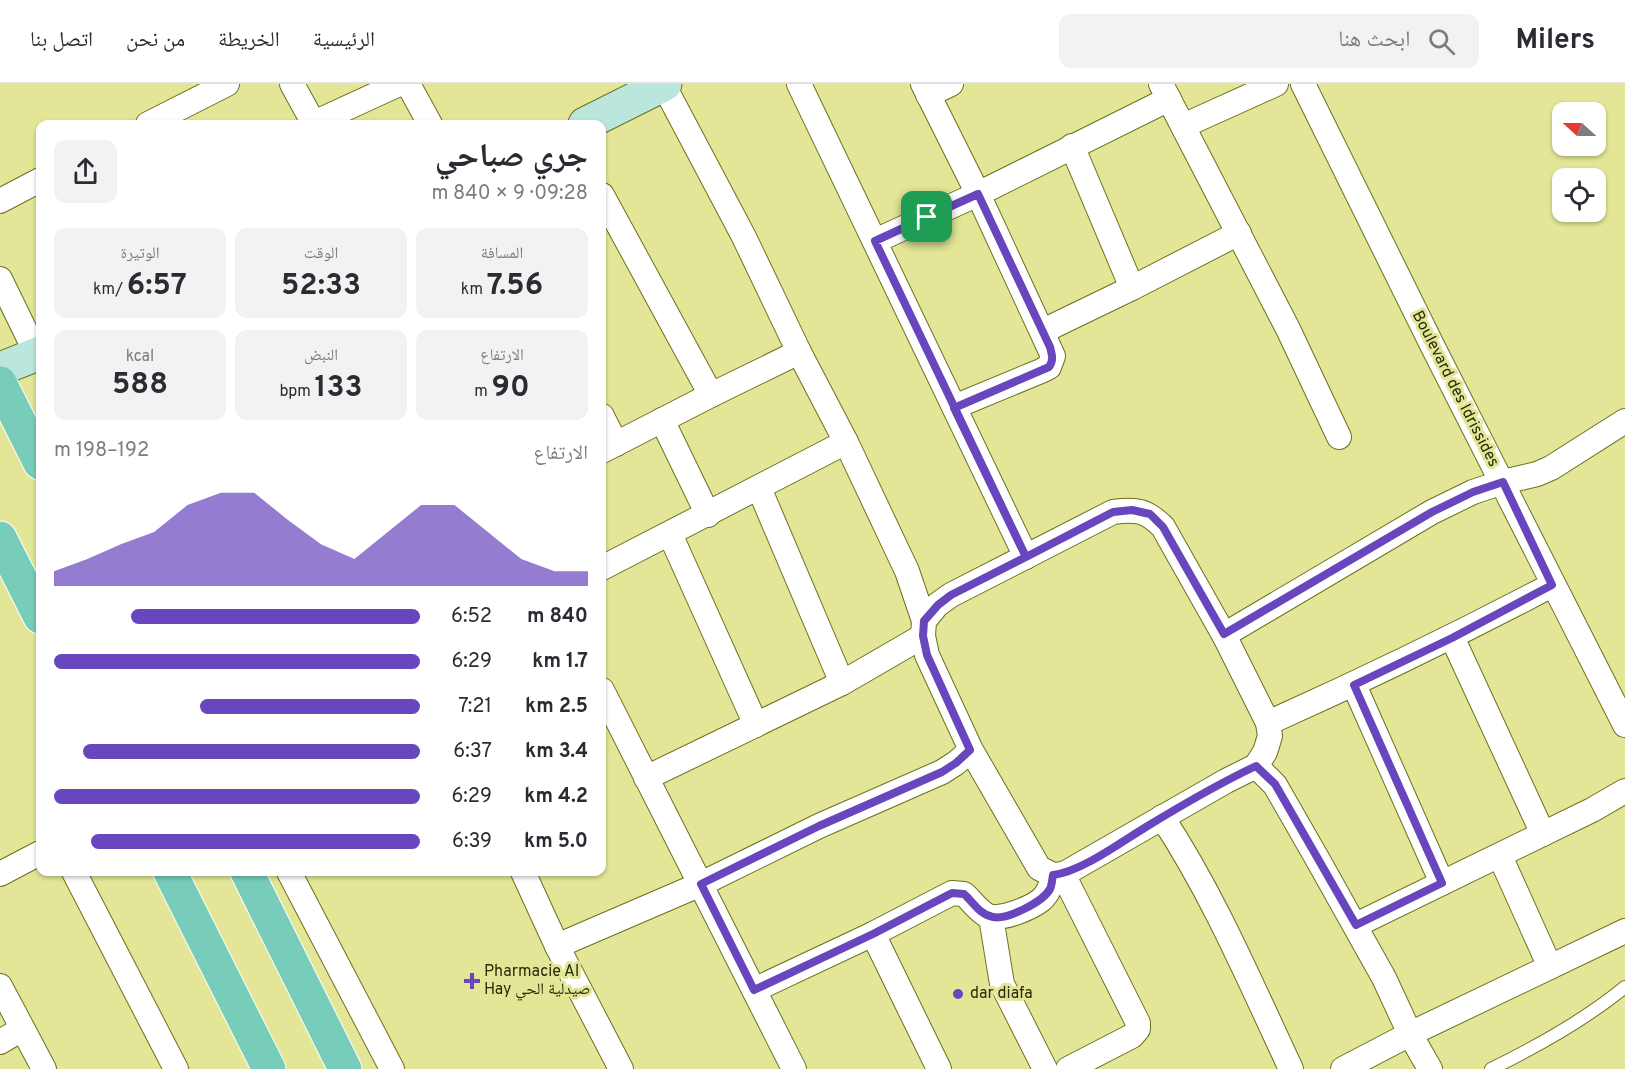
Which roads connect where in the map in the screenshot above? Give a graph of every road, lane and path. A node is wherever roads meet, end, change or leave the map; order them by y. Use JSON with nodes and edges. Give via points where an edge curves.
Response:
{"nodes":[{"id":1,"x":227,"y":84,"type":"edge"},
{"id":2,"x":292,"y":84,"type":"edge"},
{"id":3,"x":399,"y":84,"type":"edge"},
{"id":4,"x":408,"y":84,"type":"edge"},
{"id":5,"x":664,"y":84,"type":"edge"},
{"id":6,"x":799,"y":84,"type":"edge"},
{"id":7,"x":951,"y":84,"type":"edge"},
{"id":8,"x":1276,"y":84,"type":"edge"},
{"id":9,"x":1303,"y":84,"type":"edge"},
{"id":10,"x":926,"y":90,"type":"edge"},
{"id":11,"x":1165,"y":92,"type":"edge"},
{"id":12,"x":156,"y":120,"type":"edge"},
{"id":13,"x":312,"y":120,"type":"edge"},
{"id":14,"x":322,"y":120,"type":"edge"},
{"id":15,"x":428,"y":120,"type":"edge"},
{"id":16,"x":593,"y":120,"type":"edge"},
{"id":17,"x":1183,"y":126,"type":"junction"},
{"id":18,"x":1072,"y":146,"type":"junction"},
{"id":19,"x":36,"y":182,"type":"edge"},
{"id":20,"x":978,"y":194,"type":"junction"},
{"id":21,"x":0,"y":201,"type":"edge"},
{"id":22,"x":606,"y":202,"type":"edge"},
{"id":23,"x":1239,"y":233,"type":"junction"},
{"id":24,"x":875,"y":241,"type":"junction"},
{"id":25,"x":0,"y":279,"type":"edge"},
{"id":26,"x":1132,"y":288,"type":"junction"},
{"id":27,"x":1043,"y":331,"type":"junction"},
{"id":28,"x":36,"y":348,"type":"edge"},
{"id":29,"x":799,"y":352,"type":"junction"},
{"id":30,"x":36,"y":357,"type":"edge"},
{"id":31,"x":0,"y":369,"type":"edge"},
{"id":32,"x":0,"y":383,"type":"edge"},
{"id":33,"x":711,"y":395,"type":"junction"},
{"id":34,"x":954,"y":408,"type":"junction"},
{"id":35,"x":662,"y":420,"type":"junction"},
{"id":36,"x":1625,"y":421,"type":"edge"},
{"id":37,"x":1339,"y":437,"type":"dead end"},
{"id":38,"x":846,"y":442,"type":"junction"},
{"id":39,"x":609,"y":448,"type":"edge"},
{"id":40,"x":36,"y":455,"type":"edge"},
{"id":41,"x":1503,"y":482,"type":"junction"},
{"id":42,"x":759,"y":488,"type":"junction"},
{"id":43,"x":708,"y":514,"type":"junction"},
{"id":44,"x":670,"y":534,"type":"junction"},
{"id":45,"x":0,"y":538,"type":"edge"},
{"id":46,"x":1026,"y":557,"type":"junction"},
{"id":47,"x":606,"y":566,"type":"edge"},
{"id":48,"x":1552,"y":585,"type":"junction"},
{"id":49,"x":36,"y":609,"type":"edge"},
{"id":50,"x":924,"y":629,"type":"junction"},
{"id":51,"x":1224,"y":634,"type":"junction"},
{"id":52,"x":1452,"y":638,"type":"junction"},
{"id":53,"x":842,"y":683,"type":"junction"},
{"id":54,"x":1354,"y":685,"type":"junction"},
{"id":55,"x":606,"y":698,"type":"edge"},
{"id":56,"x":1268,"y":723,"type":"junction"},
{"id":57,"x":756,"y":725,"type":"junction"},
{"id":58,"x":1625,"y":725,"type":"edge"},
{"id":59,"x":970,"y":750,"type":"junction"},
{"id":60,"x":1256,"y":766,"type":"junction"},
{"id":61,"x":646,"y":778,"type":"junction"},
{"id":62,"x":1625,"y":790,"type":"edge"},
{"id":63,"x":1162,"y":817,"type":"junction"},
{"id":64,"x":1543,"y":834,"type":"junction"},
{"id":65,"x":36,"y":855,"type":"edge"},
{"id":66,"x":1500,"y":856,"type":"junction"},
{"id":67,"x":0,"y":874,"type":"edge"},
{"id":68,"x":1058,"y":875,"type":"junction"},
{"id":69,"x":76,"y":876,"type":"edge"},
{"id":70,"x":172,"y":876,"type":"edge"},
{"id":71,"x":249,"y":876,"type":"edge"},
{"id":72,"x":291,"y":876,"type":"edge"},
{"id":73,"x":525,"y":876,"type":"edge"},
{"id":74,"x":1442,"y":883,"type":"junction"},
{"id":75,"x":701,"y":884,"type":"junction"},
{"id":76,"x":991,"y":917,"type":"junction"},
{"id":77,"x":1356,"y":925,"type":"junction"},
{"id":78,"x":1625,"y":931,"type":"edge"},
{"id":79,"x":873,"y":934,"type":"junction"},
{"id":80,"x":557,"y":946,"type":"junction"},
{"id":81,"x":1550,"y":967,"type":"junction"},
{"id":82,"x":0,"y":986,"type":"edge"},
{"id":83,"x":1625,"y":987,"type":"edge"},
{"id":84,"x":754,"y":990,"type":"junction"},
{"id":85,"x":22,"y":1029,"type":"junction"},
{"id":86,"x":1410,"y":1034,"type":"junction"},
{"id":87,"x":0,"y":1042,"type":"edge"},
{"id":88,"x":44,"y":1069,"type":"edge"},
{"id":89,"x":176,"y":1069,"type":"edge"},
{"id":90,"x":269,"y":1069,"type":"edge"},
{"id":91,"x":345,"y":1069,"type":"edge"},
{"id":92,"x":392,"y":1069,"type":"edge"},
{"id":93,"x":621,"y":1069,"type":"edge"},
{"id":94,"x":794,"y":1069,"type":"edge"},
{"id":95,"x":939,"y":1069,"type":"edge"},
{"id":96,"x":1045,"y":1069,"type":"edge"},
{"id":97,"x":1068,"y":1069,"type":"edge"},
{"id":98,"x":1291,"y":1069,"type":"edge"},
{"id":99,"x":1343,"y":1069,"type":"edge"},
{"id":100,"x":1430,"y":1069,"type":"edge"},
{"id":101,"x":1491,"y":1069,"type":"edge"}],
"edges":[{"from":1,"to":12,"type":"street"},
{"from":2,"to":13,"type":"street"},
{"from":3,"to":14,"type":"street"},
{"from":4,"to":15,"type":"street"},
{"from":5,"to":16,"type":"street"},
{"from":5,"to":29,"type":"street"},
{"from":6,"to":24,"type":"street"},
{"from":7,"to":10,"type":"street"},
{"from":8,"to":17,"type":"street"},
{"from":9,"to":41,"type":"street","name":"Boulevard des Idrissides"},
{"from":10,"to":20,"type":"street"},
{"from":11,"to":17,"type":"street"},
{"from":11,"to":18,"type":"street"},
{"from":17,"to":23,"type":"street"},
{"from":18,"to":20,"type":"street"},
{"from":18,"to":26,"type":"street"},
{"from":19,"to":21,"type":"street"},
{"from":20,"to":24,"type":"street"},
{"from":20,"to":27,"type":"street"},
{"from":22,"to":33,"type":"street"},
{"from":23,"to":26,"type":"street"},
{"from":23,"to":37,"type":"street"},
{"from":24,"to":34,"type":"street"},
{"from":25,"to":28,"type":"street"},
{"from":26,"to":27,"type":"street"},
{"from":27,"to":34,"type":"street","via":[[1053,356],[1049,367]]},
{"from":29,"to":33,"type":"street"},
{"from":29,"to":38,"type":"street"},
{"from":30,"to":31,"type":"street"},
{"from":32,"to":40,"type":"main road"},
{"from":33,"to":35,"type":"street"},
{"from":34,"to":46,"type":"street"},
{"from":35,"to":39,"type":"street"},
{"from":35,"to":43,"type":"street"},
{"from":36,"to":41,"type":"street","via":[[1551,468]]},
{"from":38,"to":42,"type":"street"},
{"from":38,"to":50,"type":"street","via":[[907,571]]},
{"from":41,"to":48,"type":"street","name":"Boulevard des Idrissides"},
{"from":41,"to":51,"type":"street","via":[[1432,512]]},
{"from":42,"to":43,"type":"street"},
{"from":42,"to":53,"type":"street"},
{"from":43,"to":44,"type":"street"},
{"from":44,"to":47,"type":"street"},
{"from":44,"to":57,"type":"street"},
{"from":45,"to":49,"type":"main road"},
{"from":46,"to":50,"type":"street","via":[[951,595],[938,605]]},
{"from":46,"to":51,"type":"street","via":[[1113,512],[1132,510],[1150,514],[1163,527]]},
{"from":48,"to":52,"type":"street"},
{"from":48,"to":58,"type":"street","name":"Boulevard des Idrissides"},
{"from":50,"to":53,"type":"street"},
{"from":50,"to":59,"type":"street","via":[[927,655]]},
{"from":51,"to":56,"type":"street"},
{"from":52,"to":54,"type":"street"},
{"from":52,"to":64,"type":"street"},
{"from":53,"to":57,"type":"street"},
{"from":54,"to":56,"type":"street"},
{"from":54,"to":74,"type":"street"},
{"from":55,"to":61,"type":"street"},
{"from":56,"to":60,"type":"street","via":[[1270,736]]},
{"from":57,"to":61,"type":"street"},
{"from":59,"to":68,"type":"street","via":[[1039,868]]},
{"from":59,"to":75,"type":"street","via":[[942,772]]},
{"from":60,"to":63,"type":"street"},
{"from":60,"to":77,"type":"street","via":[[1275,784]]},
{"from":61,"to":75,"type":"street"},
{"from":62,"to":64,"type":"street"},
{"from":63,"to":68,"type":"street"},
{"from":63,"to":98,"type":"street","via":[[1251,979]]},
{"from":64,"to":66,"type":"street"},
{"from":65,"to":67,"type":"street"},
{"from":66,"to":74,"type":"street"},
{"from":66,"to":81,"type":"street"},
{"from":68,"to":76,"type":"street","via":[[1041,900],[1001,918]]},
{"from":68,"to":97,"type":"street","via":[[1068,884],[1138,1023],[1132,1036]]},
{"from":69,"to":89,"type":"street"},
{"from":70,"to":90,"type":"main road"},
{"from":71,"to":91,"type":"main road"},
{"from":72,"to":92,"type":"street"},
{"from":73,"to":80,"type":"street"},
{"from":74,"to":77,"type":"street"},
{"from":75,"to":80,"type":"street"},
{"from":75,"to":84,"type":"street"},
{"from":76,"to":79,"type":"street","via":[[964,894],[952,893]]},
{"from":76,"to":96,"type":"street","via":[[1002,984]]},
{"from":77,"to":86,"type":"street"},
{"from":78,"to":81,"type":"street"},
{"from":79,"to":84,"type":"street"},
{"from":79,"to":95,"type":"street"},
{"from":80,"to":93,"type":"street"},
{"from":81,"to":86,"type":"street"},
{"from":82,"to":85,"type":"street"},
{"from":83,"to":101,"type":"lane","via":[[1573,1024]]},
{"from":84,"to":94,"type":"street"},
{"from":85,"to":87,"type":"street"},
{"from":85,"to":88,"type":"street"},
{"from":86,"to":99,"type":"street"},
{"from":86,"to":100,"type":"street"}]}
